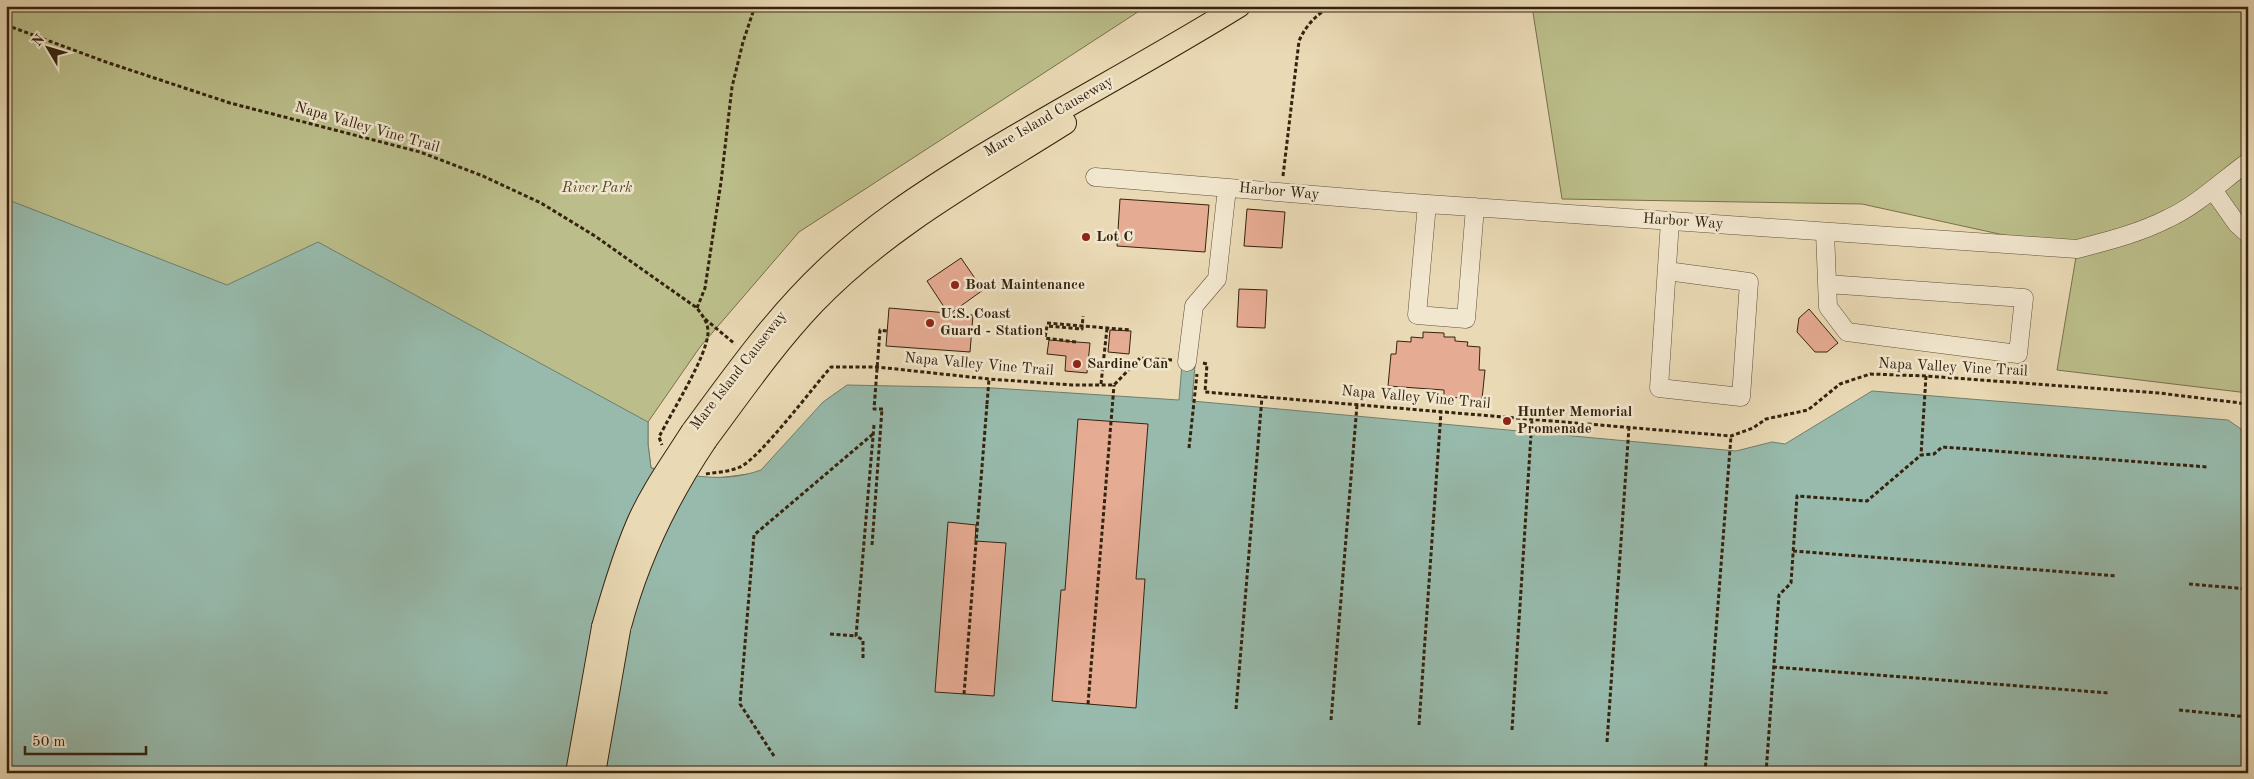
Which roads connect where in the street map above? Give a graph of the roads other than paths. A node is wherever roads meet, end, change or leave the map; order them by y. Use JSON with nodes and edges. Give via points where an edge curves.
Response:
{"nodes":[{"id":1,"x":1239,"y":6,"type":"edge"},
{"id":2,"x":1185,"y":40,"type":"junction"},
{"id":3,"x":2248,"y":162,"type":"edge"},
{"id":4,"x":1095,"y":177,"type":"dead end"},
{"id":5,"x":1227,"y":188,"type":"junction"},
{"id":6,"x":2212,"y":190,"type":"junction"},
{"id":7,"x":1427,"y":204,"type":"junction"},
{"id":8,"x":1475,"y":207,"type":"junction"},
{"id":9,"x":1670,"y":221,"type":"junction"},
{"id":10,"x":1826,"y":232,"type":"junction"},
{"id":11,"x":2248,"y":234,"type":"edge"},
{"id":12,"x":1667,"y":271,"type":"junction"},
{"id":13,"x":1828,"y":284,"type":"junction"},
{"id":14,"x":1193,"y":362,"type":"road end"},
{"id":15,"x":699,"y":436,"type":"junction"},
{"id":16,"x":577,"y":773,"type":"edge"},
{"id":17,"x":594,"y":773,"type":"edge"}],
"edges":[{"from":1,"to":2,"type":"main road","name":"Mare Island Causeway"},
{"from":2,"to":15,"type":"main road","name":"Mare Island Causeway","via":[[1106,98],[925,211],[862,258],[815,302]]},
{"from":2,"to":15,"type":"main road","name":"Mare Island Causeway","via":[[1024,130],[883,220],[826,269],[748,354]]},
{"from":3,"to":6,"type":"street","name":"Harbor Way"},
{"from":4,"to":5,"type":"street","name":"Harbor Way"},
{"from":5,"to":7,"type":"street","name":"Harbor Way"},
{"from":5,"to":14,"type":"street","via":[[1217,278],[1194,306]]},
{"from":6,"to":10,"type":"street","name":"Harbor Way","via":[[2170,218],[2120,238],[2077,249]]},
{"from":6,"to":11,"type":"street"},
{"from":7,"to":8,"type":"street","name":"Harbor Way"},
{"from":7,"to":8,"type":"street","via":[[1417,315],[1466,319]]},
{"from":8,"to":9,"type":"street","name":"Harbor Way"},
{"from":9,"to":10,"type":"street","name":"Harbor Way"},
{"from":9,"to":12,"type":"street"},
{"from":10,"to":13,"type":"street"},
{"from":12,"to":12,"type":"street","via":[[1659,388],[1741,398],[1749,282]]},
{"from":13,"to":13,"type":"street","via":[[1828,307],[1847,332],[2018,354],[2024,298]]},
{"from":15,"to":16,"type":"main road","name":"Mare Island Causeway","bridge":true,"via":[[650,500],[618,574],[603,626]]},
{"from":15,"to":17,"type":"main road","name":"Mare Island Causeway","bridge":true,"via":[[653,530],[633,580],[619,630]]}]}
